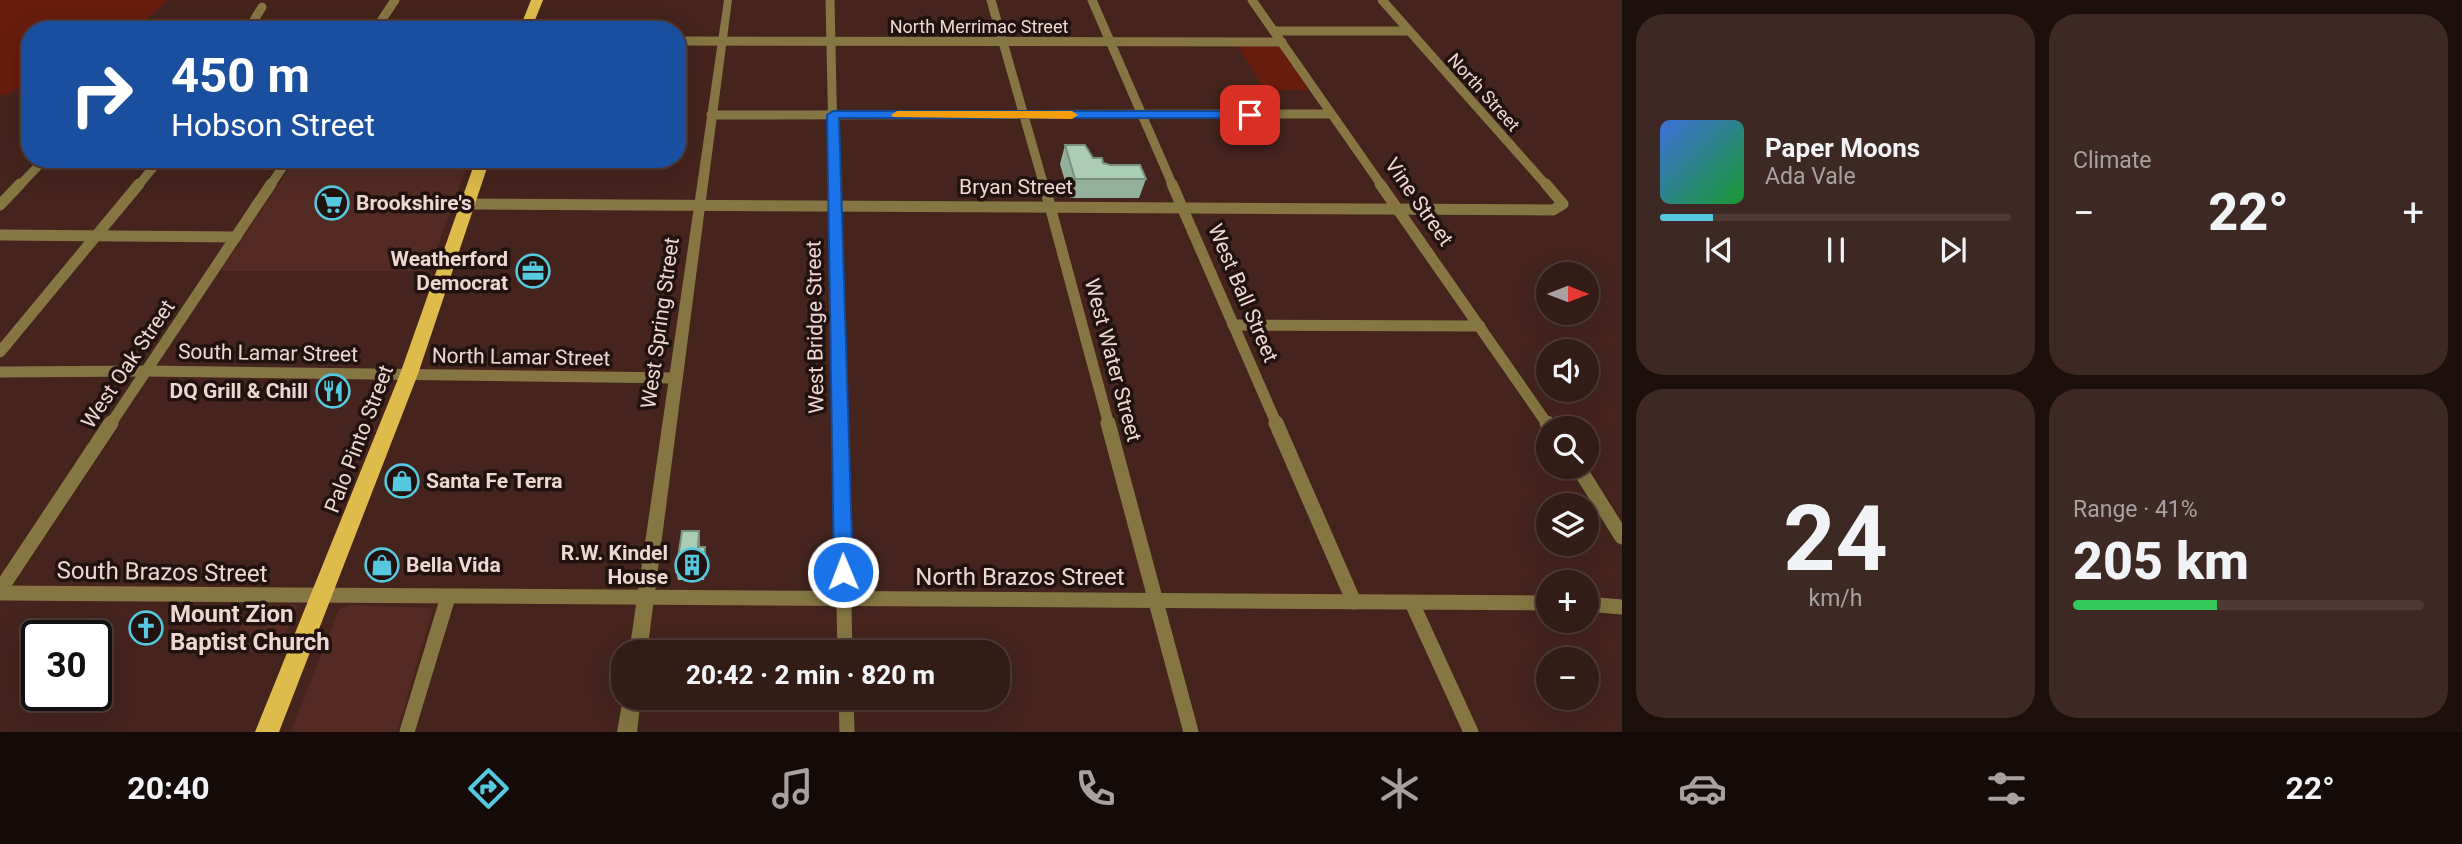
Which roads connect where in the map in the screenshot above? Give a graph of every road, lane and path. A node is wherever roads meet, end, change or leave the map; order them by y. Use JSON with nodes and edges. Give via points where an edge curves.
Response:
{"nodes":[{"id":1,"x":395,"y":0,"type":"edge"},
{"id":2,"x":537,"y":0,"type":"edge"},
{"id":3,"x":728,"y":0,"type":"edge"},
{"id":4,"x":830,"y":0,"type":"edge"},
{"id":5,"x":991,"y":0,"type":"edge"},
{"id":6,"x":1093,"y":0,"type":"edge"},
{"id":7,"x":1252,"y":0,"type":"edge"},
{"id":8,"x":1382,"y":0,"type":"edge"},
{"id":9,"x":262,"y":7,"type":"dead end"},
{"id":10,"x":253,"y":21,"type":"edge"},
{"id":11,"x":381,"y":21,"type":"edge"},
{"id":12,"x":529,"y":21,"type":"edge"},
{"id":13,"x":1274,"y":31,"type":"junction"},
{"id":14,"x":1408,"y":31,"type":"junction"},
{"id":15,"x":686,"y":41,"type":"edge"},
{"id":16,"x":722,"y":41,"type":"junction"},
{"id":17,"x":832,"y":42,"type":"junction"},
{"id":18,"x":1003,"y":42,"type":"junction"},
{"id":19,"x":1111,"y":42,"type":"junction"},
{"id":20,"x":1282,"y":42,"type":"junction"},
{"id":21,"x":1331,"y":114,"type":"junction"},
{"id":22,"x":710,"y":115,"type":"junction"},
{"id":23,"x":833,"y":115,"type":"junction"},
{"id":24,"x":1025,"y":115,"type":"junction"},
{"id":25,"x":1143,"y":115,"type":"junction"},
{"id":26,"x":36,"y":168,"type":"edge"},
{"id":27,"x":153,"y":168,"type":"edge"},
{"id":28,"x":282,"y":168,"type":"edge"},
{"id":29,"x":480,"y":168,"type":"edge"},
{"id":30,"x":467,"y":204,"type":"junction"},
{"id":31,"x":1563,"y":204,"type":"joint"},
{"id":32,"x":0,"y":205,"type":"edge"},
{"id":33,"x":836,"y":205,"type":"junction"},
{"id":34,"x":699,"y":206,"type":"junction"},
{"id":35,"x":1050,"y":206,"type":"junction"},
{"id":36,"x":1183,"y":207,"type":"junction"},
{"id":37,"x":1397,"y":208,"type":"junction"},
{"id":38,"x":0,"y":235,"type":"edge"},
{"id":39,"x":97,"y":235,"type":"junction"},
{"id":40,"x":236,"y":237,"type":"junction"},
{"id":41,"x":1233,"y":325,"type":"junction"},
{"id":42,"x":1480,"y":326,"type":"junction"},
{"id":43,"x":0,"y":352,"type":"edge"},
{"id":44,"x":146,"y":370,"type":"junction"},
{"id":45,"x":0,"y":372,"type":"edge"},
{"id":46,"x":409,"y":374,"type":"junction"},
{"id":47,"x":675,"y":377,"type":"junction"},
{"id":48,"x":1542,"y":416,"type":"edge"},
{"id":49,"x":1586,"y":479,"type":"edge"},
{"id":50,"x":1622,"y":537,"type":"edge"},
{"id":51,"x":0,"y":592,"type":"edge"},
{"id":52,"x":323,"y":596,"type":"junction"},
{"id":53,"x":448,"y":597,"type":"junction"},
{"id":54,"x":844,"y":598,"type":"junction"},
{"id":55,"x":645,"y":599,"type":"junction"},
{"id":56,"x":1154,"y":600,"type":"junction"},
{"id":57,"x":1354,"y":602,"type":"junction"},
{"id":58,"x":1412,"y":603,"type":"junction"},
{"id":59,"x":1536,"y":603,"type":"edge"},
{"id":60,"x":1599,"y":605,"type":"edge"},
{"id":61,"x":1622,"y":607,"type":"edge"},
{"id":62,"x":640,"y":640,"type":"edge"},
{"id":63,"x":845,"y":640,"type":"edge"},
{"id":64,"x":630,"y":710,"type":"edge"},
{"id":65,"x":846,"y":710,"type":"edge"},
{"id":66,"x":267,"y":732,"type":"edge"},
{"id":67,"x":407,"y":732,"type":"edge"},
{"id":68,"x":627,"y":732,"type":"edge"},
{"id":69,"x":847,"y":732,"type":"edge"},
{"id":70,"x":1191,"y":732,"type":"edge"},
{"id":71,"x":1471,"y":732,"type":"edge"}],
"edges":[{"from":1,"to":11,"type":"street"},
{"from":2,"to":12,"type":"main road"},
{"from":3,"to":16,"type":"street","name":"West Spring Street"},
{"from":4,"to":17,"type":"street","name":"West Bridge Street"},
{"from":5,"to":18,"type":"street","name":"West Water Street"},
{"from":6,"to":19,"type":"street","name":"West Ball Street"},
{"from":7,"to":13,"type":"street","name":"Vine Street"},
{"from":8,"to":14,"type":"street","name":"North Street"},
{"from":9,"to":10,"type":"street"},
{"from":13,"to":14,"type":"street"},
{"from":13,"to":20,"type":"street","name":"Vine Street"},
{"from":14,"to":31,"type":"street","name":"North Street"},
{"from":15,"to":16,"type":"street","name":"North Merrimac Street"},
{"from":16,"to":17,"type":"street","name":"North Merrimac Street"},
{"from":16,"to":22,"type":"street","name":"West Spring Street"},
{"from":17,"to":18,"type":"street","name":"North Merrimac Street"},
{"from":17,"to":23,"type":"street","name":"West Bridge Street"},
{"from":18,"to":19,"type":"street","name":"North Merrimac Street"},
{"from":18,"to":24,"type":"street","name":"West Water Street"},
{"from":19,"to":20,"type":"street","name":"North Merrimac Street"},
{"from":19,"to":25,"type":"street","name":"West Ball Street"},
{"from":20,"to":21,"type":"street","name":"Vine Street"},
{"from":21,"to":25,"type":"street"},
{"from":21,"to":37,"type":"street","name":"Vine Street"},
{"from":22,"to":23,"type":"street"},
{"from":22,"to":34,"type":"street","name":"West Spring Street"},
{"from":23,"to":24,"type":"street"},
{"from":23,"to":33,"type":"street","name":"West Bridge Street"},
{"from":24,"to":25,"type":"street"},
{"from":24,"to":35,"type":"street","name":"West Water Street"},
{"from":25,"to":36,"type":"street","name":"West Ball Street"},
{"from":26,"to":32,"type":"street"},
{"from":27,"to":39,"type":"street"},
{"from":28,"to":40,"type":"street","name":"West Oak Street"},
{"from":29,"to":30,"type":"main road","name":"Palo Pinto Street"},
{"from":30,"to":34,"type":"street","name":"Bryan Street"},
{"from":30,"to":46,"type":"main road","name":"Palo Pinto Street"},
{"from":31,"to":37,"type":"street","name":"Bryan Street","via":[[1553,210]]},
{"from":33,"to":34,"type":"street","name":"Bryan Street"},
{"from":33,"to":35,"type":"street","name":"Bryan Street"},
{"from":33,"to":54,"type":"street","name":"West Bridge Street"},
{"from":34,"to":47,"type":"street","name":"West Spring Street"},
{"from":35,"to":36,"type":"street","name":"Bryan Street"},
{"from":35,"to":56,"type":"street","name":"West Water Street"},
{"from":36,"to":37,"type":"street","name":"Bryan Street"},
{"from":36,"to":41,"type":"street","name":"West Ball Street"},
{"from":37,"to":42,"type":"street","name":"Vine Street"},
{"from":38,"to":39,"type":"street"},
{"from":39,"to":40,"type":"street"},
{"from":39,"to":43,"type":"street"},
{"from":40,"to":44,"type":"street","name":"West Oak Street"},
{"from":41,"to":42,"type":"street"},
{"from":41,"to":57,"type":"street","name":"West Ball Street"},
{"from":42,"to":48,"type":"street","name":"Vine Street"},
{"from":44,"to":45,"type":"street","name":"South Lamar Street"},
{"from":44,"to":46,"type":"street","name":"South Lamar Street"},
{"from":44,"to":51,"type":"street","name":"West Oak Street"},
{"from":46,"to":47,"type":"street","name":"North Lamar Street"},
{"from":46,"to":52,"type":"main road","name":"Palo Pinto Street"},
{"from":47,"to":55,"type":"street","name":"West Spring Street"},
{"from":49,"to":50,"type":"street"},
{"from":51,"to":52,"type":"street","name":"South Brazos Street"},
{"from":52,"to":53,"type":"street","name":"North Brazos Street"},
{"from":52,"to":66,"type":"main road","name":"Palo Pinto Street"},
{"from":53,"to":55,"type":"street","name":"North Brazos Street"},
{"from":53,"to":67,"type":"street"},
{"from":54,"to":55,"type":"street","name":"North Brazos Street"},
{"from":54,"to":56,"type":"street","name":"North Brazos Street"},
{"from":54,"to":63,"type":"street","name":"West Bridge Street"},
{"from":55,"to":62,"type":"street","name":"West Spring Street"},
{"from":56,"to":57,"type":"street","name":"North Brazos Street"},
{"from":56,"to":70,"type":"street","name":"West Water Street"},
{"from":57,"to":58,"type":"street","name":"North Brazos Street"},
{"from":58,"to":59,"type":"street","name":"North Brazos Street"},
{"from":58,"to":71,"type":"street"},
{"from":60,"to":61,"type":"street"},
{"from":64,"to":68,"type":"street"},
{"from":65,"to":69,"type":"street"}]}
